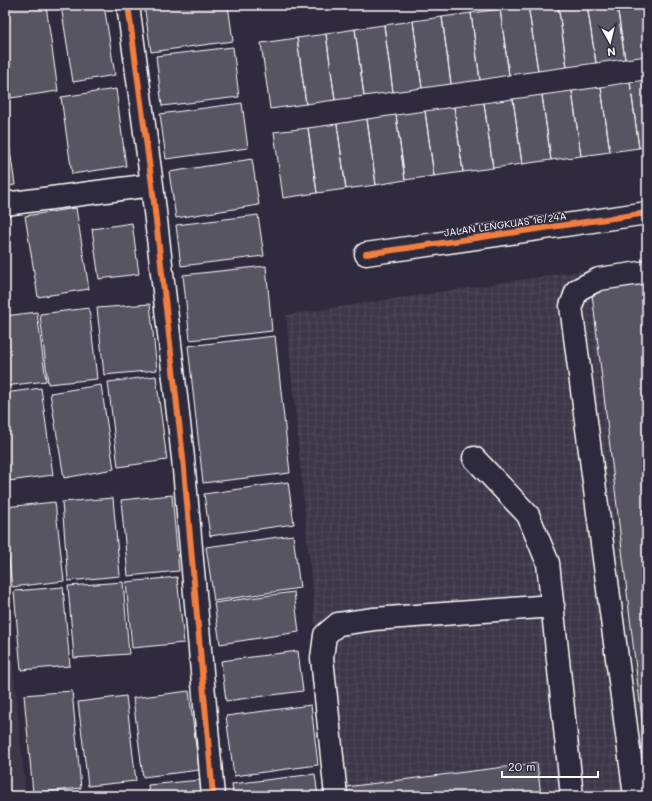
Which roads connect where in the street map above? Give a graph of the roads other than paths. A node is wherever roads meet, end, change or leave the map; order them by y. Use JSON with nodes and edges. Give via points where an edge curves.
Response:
{"nodes":[{"id":1,"x":128,"y":5,"type":"edge"},
{"id":2,"x":152,"y":185,"type":"junction"},
{"id":3,"x":5,"y":204,"type":"edge"},
{"id":4,"x":647,"y":213,"type":"edge"},
{"id":5,"x":366,"y":254,"type":"dead end"},
{"id":6,"x":647,"y":272,"type":"edge"},
{"id":7,"x":474,"y":458,"type":"dead end"},
{"id":8,"x":553,"y":606,"type":"junction"},
{"id":9,"x":213,"y":796,"type":"edge"},
{"id":10,"x":336,"y":796,"type":"edge"},
{"id":11,"x":572,"y":796,"type":"edge"},
{"id":12,"x":635,"y":796,"type":"edge"}],
"edges":[{"from":1,"to":2,"type":"street"},
{"from":2,"to":3,"type":"street"},
{"from":2,"to":9,"type":"street","via":[[183,458]]},
{"from":4,"to":5,"type":"street","name":"JALAN LENGKUAS 16/24A"},
{"from":6,"to":12,"type":"street","via":[[599,279],[577,290],[571,306]]},
{"from":7,"to":8,"type":"street","via":[[528,515],[548,563]]},
{"from":8,"to":10,"type":"street","via":[[374,619],[338,624],[325,635],[322,658]]},
{"from":8,"to":11,"type":"street"}]}
